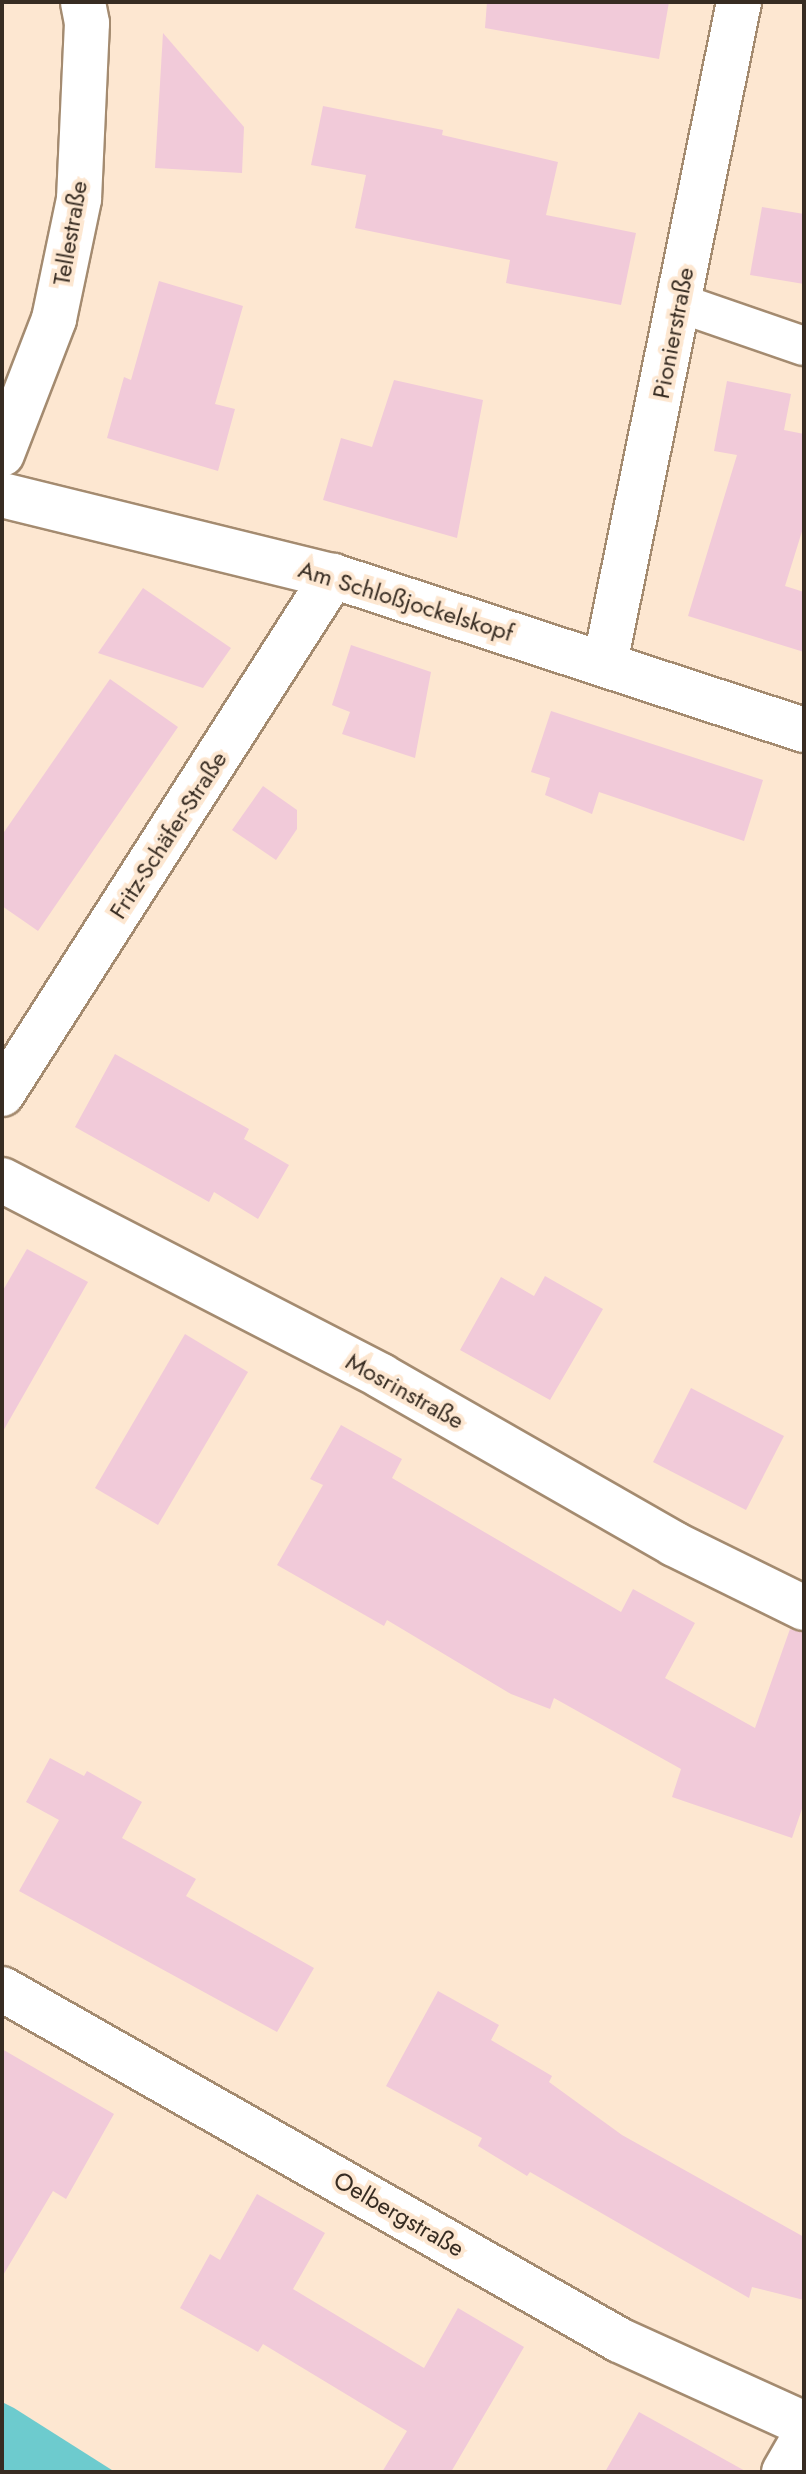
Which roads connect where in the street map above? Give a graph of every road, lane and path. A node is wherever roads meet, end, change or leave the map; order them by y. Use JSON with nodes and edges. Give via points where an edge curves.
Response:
{"nodes":[{"id":1,"x":83,"y":2,"type":"edge"},
{"id":2,"x":739,"y":2,"type":"edge"},
{"id":3,"x":679,"y":303,"type":"junction"},
{"id":4,"x":804,"y":346,"type":"edge"},
{"id":5,"x":2,"y":454,"type":"edge"},
{"id":6,"x":2,"y":495,"type":"edge"},
{"id":7,"x":333,"y":576,"type":"junction"},
{"id":8,"x":605,"y":663,"type":"junction"},
{"id":9,"x":804,"y":730,"type":"edge"},
{"id":10,"x":2,"y":1094,"type":"edge"},
{"id":11,"x":2,"y":1180,"type":"edge"},
{"id":12,"x":804,"y":1608,"type":"edge"},
{"id":13,"x":2,"y":1989,"type":"edge"},
{"id":14,"x":804,"y":2424,"type":"edge"},
{"id":15,"x":804,"y":2438,"type":"edge"},
{"id":16,"x":784,"y":2472,"type":"edge"}],
"edges":[{"from":1,"to":5,"type":"street","name":"Tellestraße","via":[[87,23],[79,199],[54,319]]},
{"from":2,"to":3,"type":"street","name":"Pionierstraße"},
{"from":3,"to":4,"type":"lane"},
{"from":3,"to":8,"type":"street","name":"Pionierstraße"},
{"from":6,"to":7,"type":"street","name":"Am Schloßjockelskopf"},
{"from":7,"to":8,"type":"street","name":"Am Schloßjockelskopf"},
{"from":7,"to":10,"type":"street","name":"Fritz-Schäfer-Straße"},
{"from":8,"to":9,"type":"street","name":"Am Schloßjockelskopf"},
{"from":11,"to":12,"type":"street","name":"Mosrinstraße","via":[[381,1376],[674,1544]]},
{"from":13,"to":14,"type":"street","name":"Oelbergstraße","via":[[619,2340]]},
{"from":15,"to":16,"type":"street"}]}
